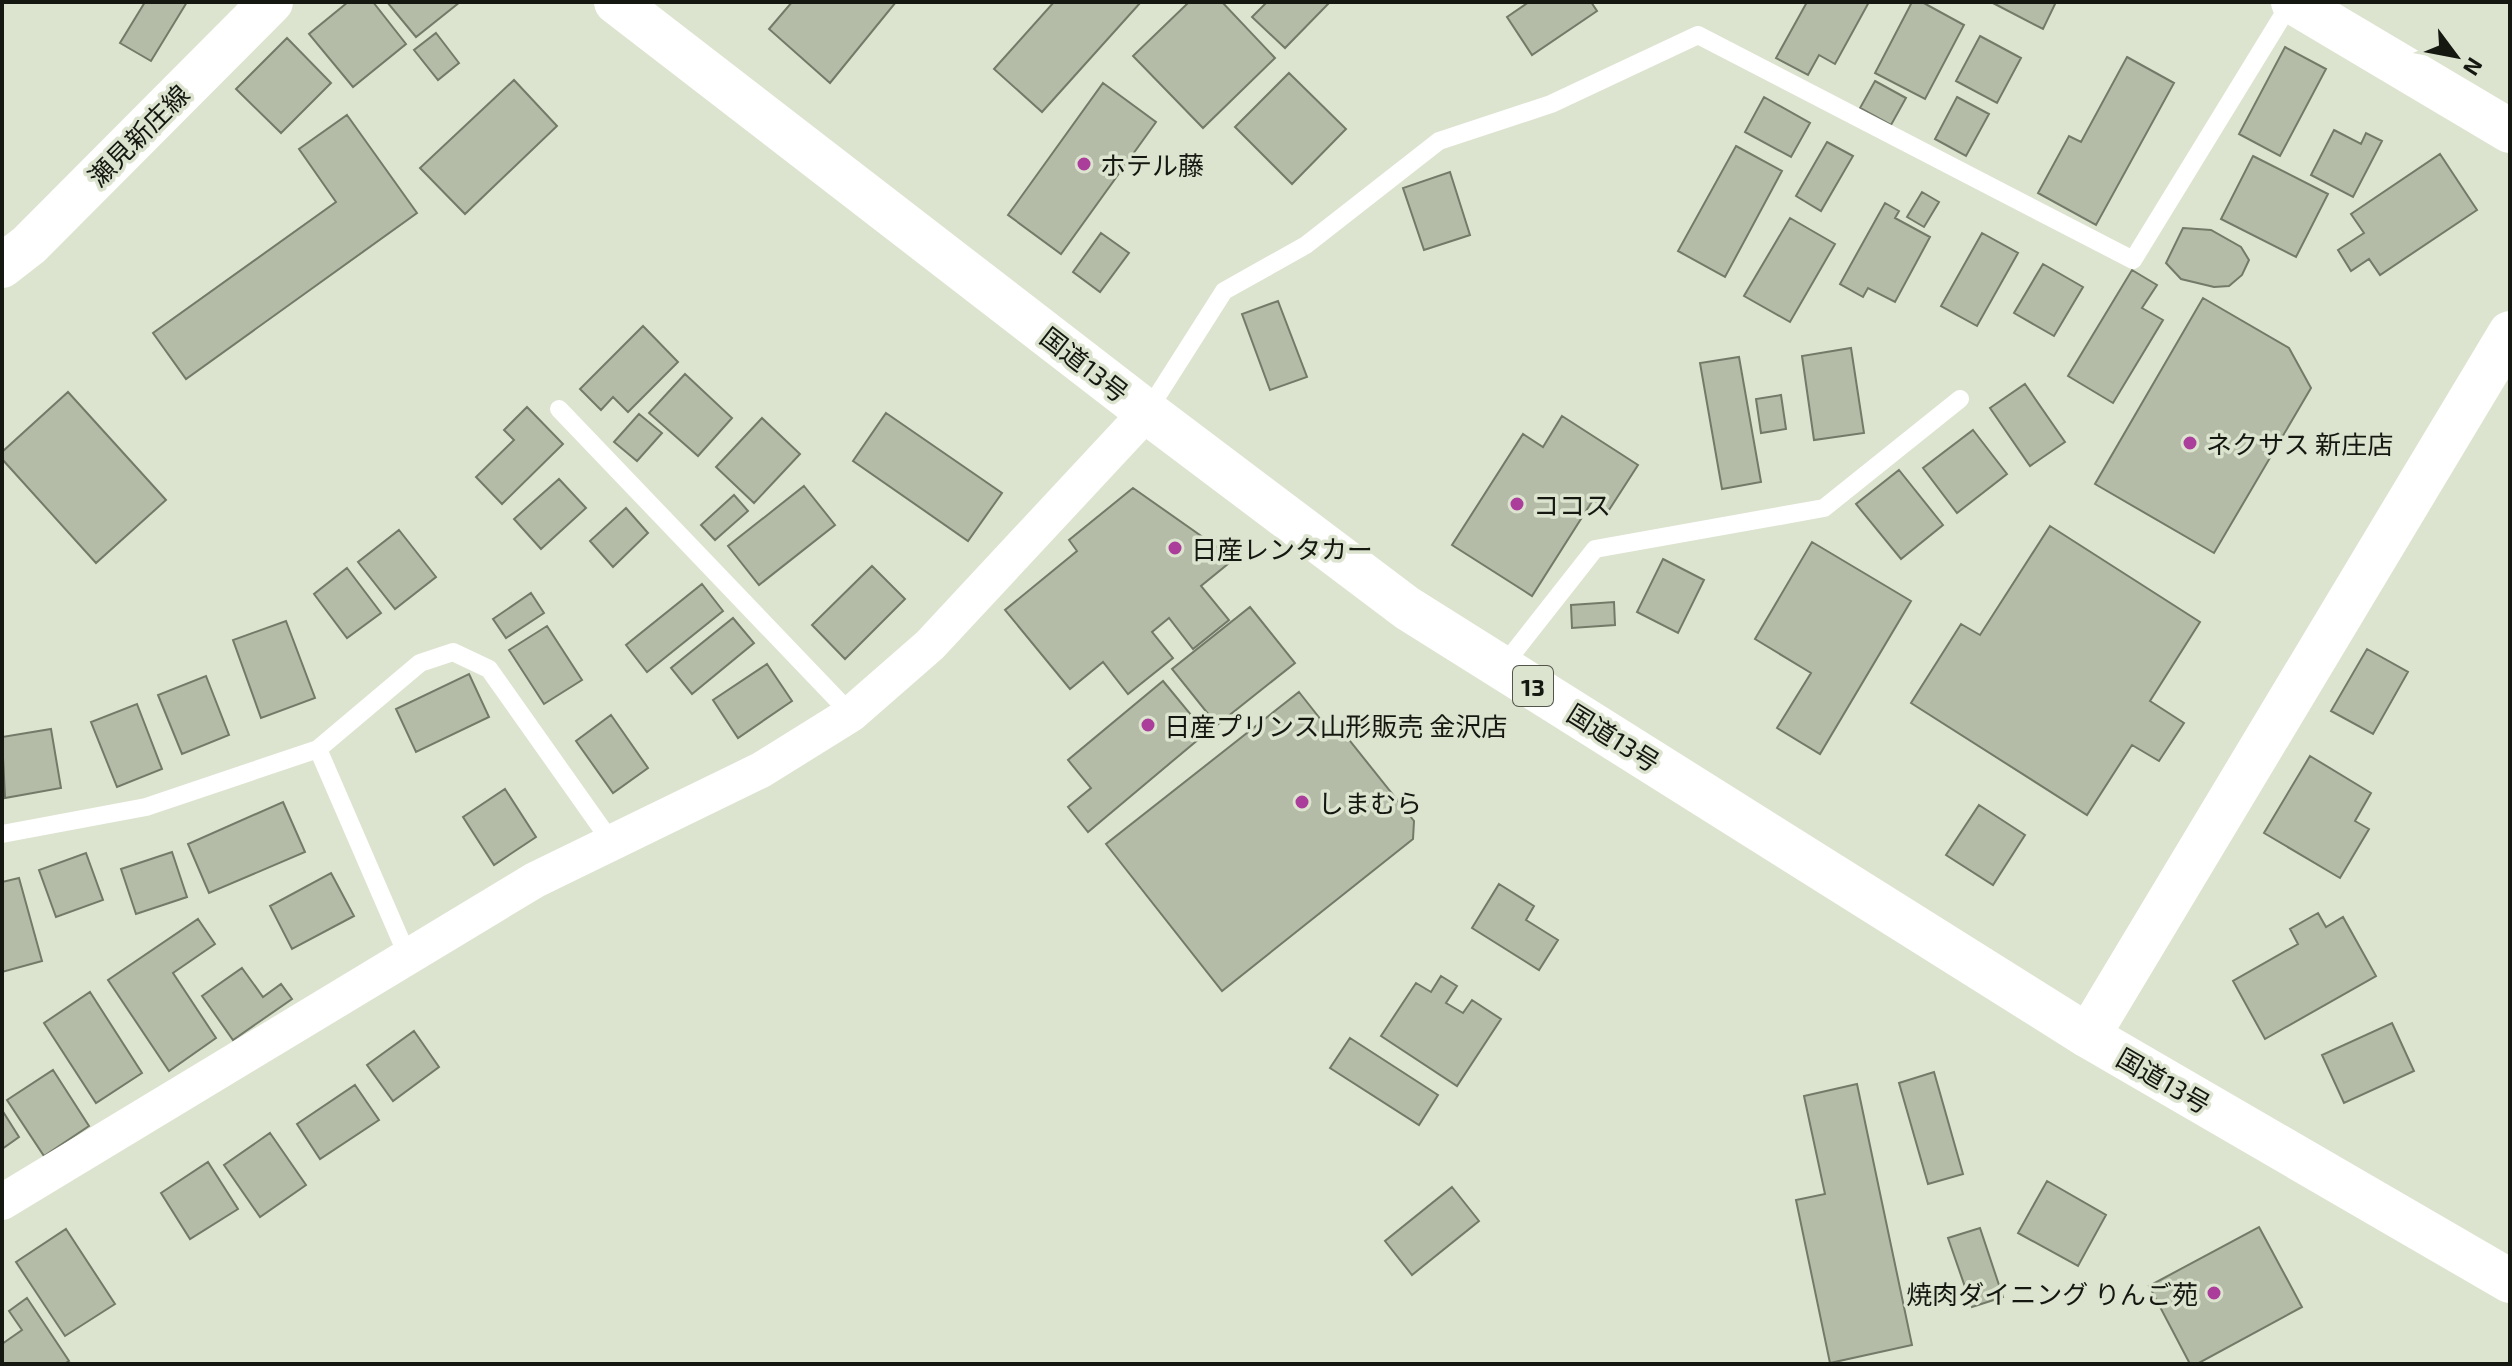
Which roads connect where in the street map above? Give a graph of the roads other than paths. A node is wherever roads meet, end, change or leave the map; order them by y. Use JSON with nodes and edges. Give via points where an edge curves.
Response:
{"nodes":[{"id":1,"x":271,"y":2,"type":"edge"},
{"id":2,"x":616,"y":2,"type":"edge"},
{"id":3,"x":2292,"y":2,"type":"edge"},
{"id":4,"x":2510,"y":131,"type":"edge"},
{"id":5,"x":2,"y":266,"type":"edge"},
{"id":6,"x":2510,"y":333,"type":"edge"},
{"id":7,"x":1960,"y":399,"type":"dead end"},
{"id":8,"x":559,"y":409,"type":"dead end"},
{"id":9,"x":1147,"y":412,"type":"junction"},
{"id":10,"x":1503,"y":666,"type":"junction"},
{"id":11,"x":851,"y":714,"type":"junction"},
{"id":12,"x":318,"y":749,"type":"junction"},
{"id":13,"x":2,"y":834,"type":"edge"},
{"id":14,"x":612,"y":843,"type":"junction"},
{"id":15,"x":408,"y":957,"type":"junction"},
{"id":16,"x":2088,"y":1036,"type":"junction"},
{"id":17,"x":2,"y":1202,"type":"edge"},
{"id":18,"x":2510,"y":1281,"type":"edge"}],
"edges":[{"from":1,"to":5,"type":"main road","name":"瀬見新庄線"},
{"from":2,"to":9,"type":"main road","name":"国道13号","number":"13"},
{"from":3,"to":4,"type":"main road"},
{"from":3,"to":9,"type":"lane","via":[[2133,260],[1698,35],[1551,104],[1439,141],[1306,245],[1224,291]]},
{"from":6,"to":16,"type":"main road"},
{"from":7,"to":10,"type":"lane","via":[[1824,508],[1595,549]]},
{"from":8,"to":11,"type":"lane"},
{"from":9,"to":10,"type":"main road","name":"国道13号","number":"13","via":[[1407,608]]},
{"from":9,"to":11,"type":"street","via":[[930,645]]},
{"from":10,"to":16,"type":"main road","name":"国道13号","number":"13"},
{"from":11,"to":14,"type":"street","via":[[761,770]]},
{"from":12,"to":13,"type":"lane","via":[[146,807]]},
{"from":12,"to":14,"type":"lane","via":[[420,663],[453,652],[489,669]]},
{"from":12,"to":15,"type":"lane"},
{"from":14,"to":15,"type":"street","via":[[535,880]]},
{"from":15,"to":17,"type":"street"},
{"from":16,"to":18,"type":"main road","name":"国道13号","number":"13"}]}
